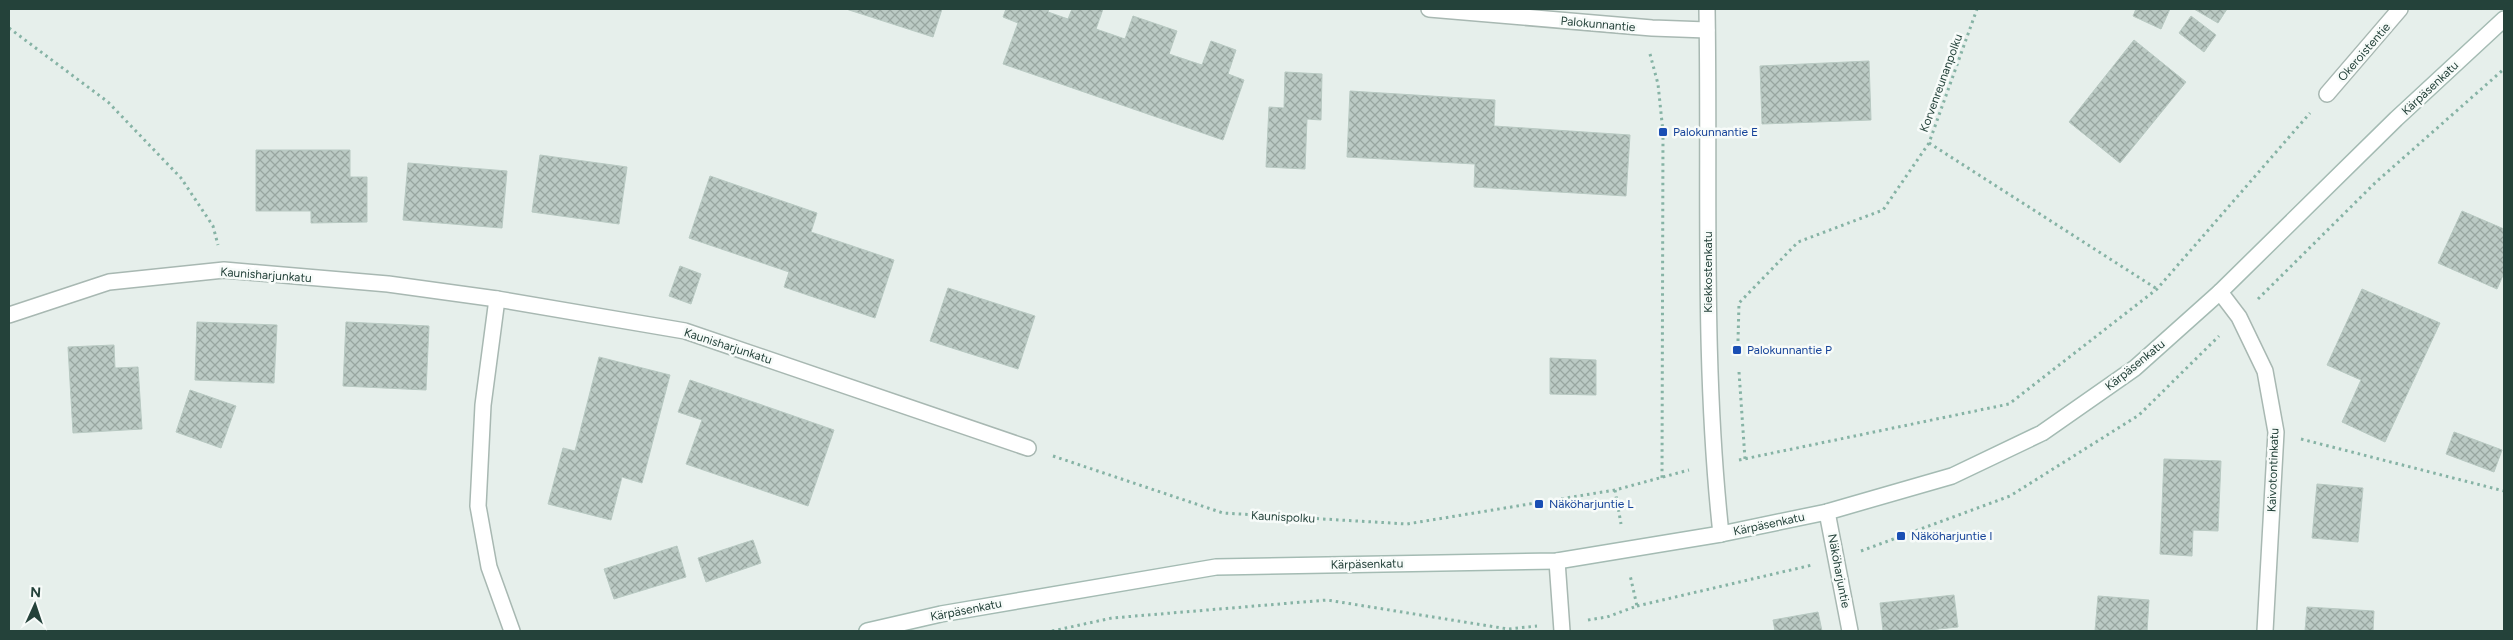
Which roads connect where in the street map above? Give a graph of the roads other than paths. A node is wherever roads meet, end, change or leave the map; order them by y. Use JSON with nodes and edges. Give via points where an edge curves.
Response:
{"nodes":[{"id":1,"x":1429,"y":9,"type":"edge"},
{"id":2,"x":1707,"y":9,"type":"edge"},
{"id":3,"x":2400,"y":9,"type":"edge"},
{"id":4,"x":2504,"y":19,"type":"edge"},
{"id":5,"x":1707,"y":30,"type":"junction"},
{"id":6,"x":2327,"y":94,"type":"road end"},
{"id":7,"x":2220,"y":292,"type":"junction"},
{"id":8,"x":497,"y":299,"type":"junction"},
{"id":9,"x":9,"y":315,"type":"edge"},
{"id":10,"x":1028,"y":448,"type":"road end"},
{"id":11,"x":1827,"y":512,"type":"junction"},
{"id":12,"x":1722,"y":534,"type":"junction"},
{"id":13,"x":1557,"y":561,"type":"junction"},
{"id":14,"x":1562,"y":628,"type":"edge"},
{"id":15,"x":512,"y":631,"type":"edge"},
{"id":16,"x":867,"y":631,"type":"edge"},
{"id":17,"x":1850,"y":631,"type":"edge"},
{"id":18,"x":2265,"y":631,"type":"edge"}],
"edges":[{"from":1,"to":5,"type":"street","name":"Palokunnantie"},
{"from":2,"to":5,"type":"street","name":"Kiekkostenkatu"},
{"from":3,"to":6,"type":"street","name":"Okeroistentie"},
{"from":4,"to":7,"type":"street","name":"Kärpäsenkatu","via":[[2396,119]]},
{"from":5,"to":12,"type":"street","name":"Kiekkostenkatu","via":[[1708,308],[1713,464]]},
{"from":7,"to":11,"type":"street","name":"Kärpäsenkatu","via":[[2135,368],[2042,433],[1952,476]]},
{"from":7,"to":18,"type":"street","name":"Kaivotontinkatu","via":[[2239,317],[2265,371],[2276,432]]},
{"from":8,"to":9,"type":"street","name":"Kaunisharjunkatu","via":[[388,284],[224,270],[109,282]]},
{"from":8,"to":10,"type":"street","name":"Kaunisharjunkatu","via":[[685,331]]},
{"from":8,"to":15,"type":"street","via":[[482,405],[478,506],[489,567]]},
{"from":11,"to":12,"type":"street","name":"Kärpäsenkatu"},
{"from":11,"to":17,"type":"street","name":"Näköharjuntie"},
{"from":12,"to":13,"type":"street","name":"Kärpäsenkatu"},
{"from":13,"to":14,"type":"street"},
{"from":13,"to":16,"type":"street","name":"Kärpäsenkatu","via":[[1216,567],[1036,596]]}]}
